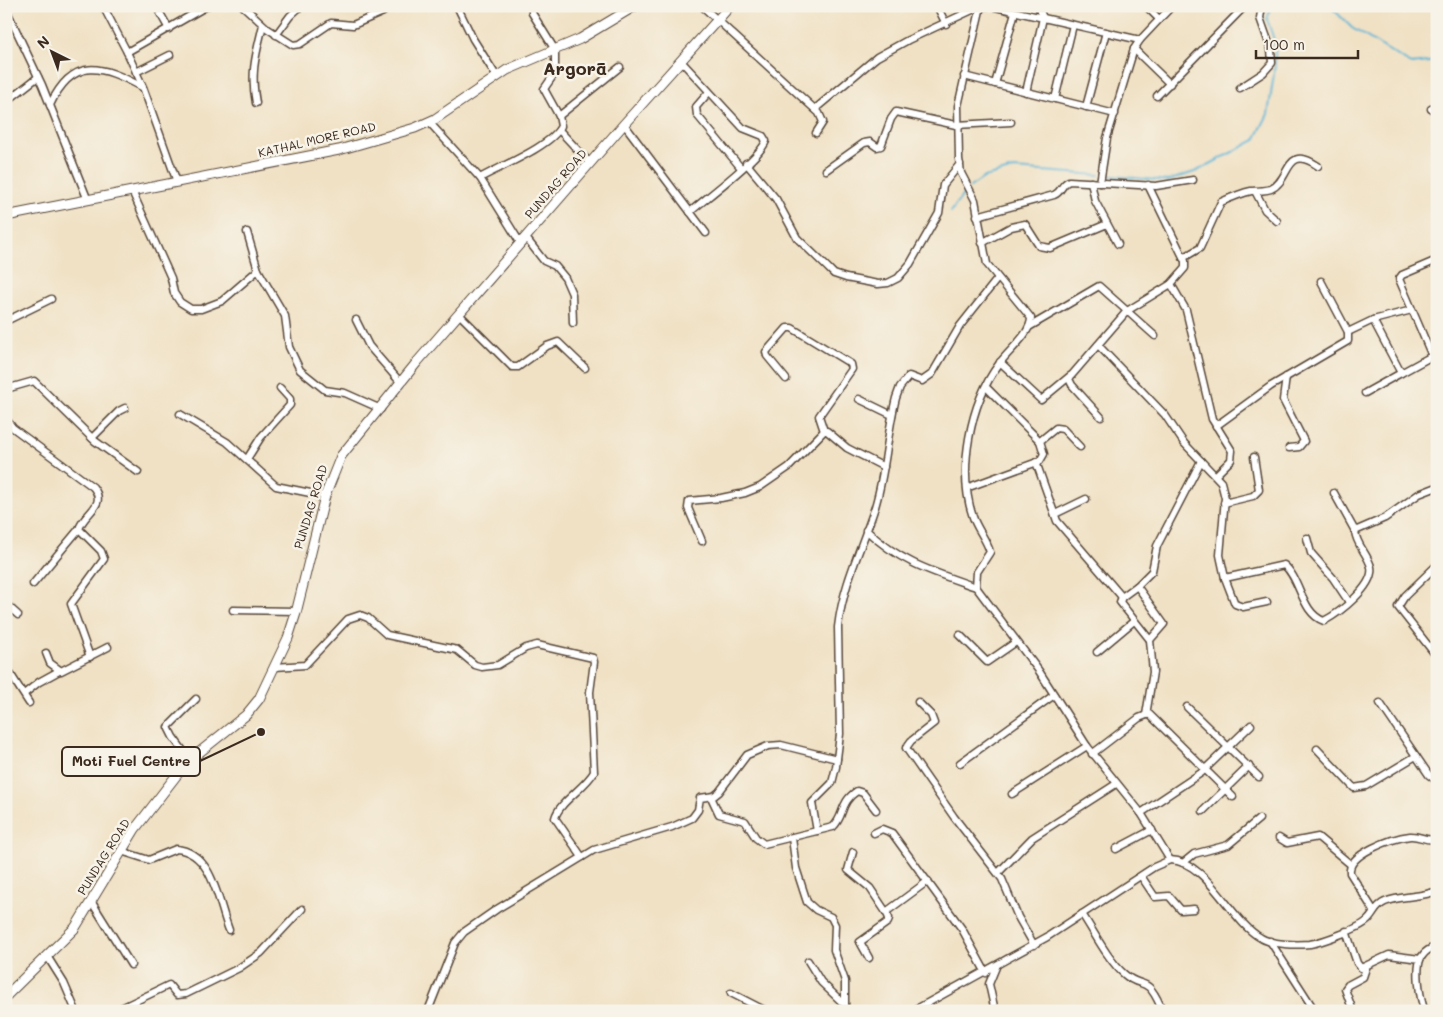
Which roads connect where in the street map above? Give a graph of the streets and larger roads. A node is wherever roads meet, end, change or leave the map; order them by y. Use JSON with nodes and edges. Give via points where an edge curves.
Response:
{"nodes":[{"id":1,"x":103,"y":6,"type":"edge"},
{"id":2,"x":156,"y":6,"type":"edge"},
{"id":3,"x":207,"y":6,"type":"edge"},
{"id":4,"x":301,"y":6,"type":"edge"},
{"id":5,"x":457,"y":6,"type":"edge"},
{"id":6,"x":532,"y":6,"type":"edge"},
{"id":7,"x":635,"y":6,"type":"edge"},
{"id":8,"x":702,"y":6,"type":"edge"},
{"id":9,"x":730,"y":6,"type":"edge"},
{"id":10,"x":937,"y":6,"type":"edge"},
{"id":11,"x":981,"y":6,"type":"edge"},
{"id":12,"x":987,"y":6,"type":"edge"},
{"id":13,"x":991,"y":6,"type":"edge"},
{"id":14,"x":1038,"y":6,"type":"edge"},
{"id":15,"x":1146,"y":6,"type":"edge"},
{"id":16,"x":1172,"y":6,"type":"edge"},
{"id":17,"x":1245,"y":6,"type":"edge"},
{"id":18,"x":1262,"y":6,"type":"edge"},
{"id":19,"x":244,"y":7,"type":"edge"},
{"id":20,"x":6,"y":9,"type":"edge"},
{"id":21,"x":383,"y":12,"type":"dead end"},
{"id":22,"x":1015,"y":12,"type":"junction"},
{"id":23,"x":1043,"y":18,"type":"junction"},
{"id":24,"x":1159,"y":19,"type":"junction"},
{"id":25,"x":718,"y":20,"type":"junction"},
{"id":26,"x":946,"y":24,"type":"junction"},
{"id":27,"x":263,"y":25,"type":"junction"},
{"id":28,"x":1073,"y":25,"type":"junction"},
{"id":29,"x":169,"y":29,"type":"junction"},
{"id":30,"x":1106,"y":32,"type":"junction"},
{"id":31,"x":276,"y":35,"type":"junction"},
{"id":32,"x":1140,"y":40,"type":"junction"},
{"id":33,"x":1134,"y":49,"type":"junction"},
{"id":34,"x":555,"y":50,"type":"junction"},
{"id":35,"x":127,"y":52,"type":"junction"},
{"id":36,"x":170,"y":55,"type":"dead end"},
{"id":37,"x":681,"y":61,"type":"junction"},
{"id":38,"x":620,"y":67,"type":"dead end"},
{"id":39,"x":136,"y":72,"type":"junction"},
{"id":40,"x":964,"y":76,"type":"junction"},
{"id":41,"x":38,"y":77,"type":"junction"},
{"id":42,"x":497,"y":77,"type":"junction"},
{"id":43,"x":995,"y":84,"type":"junction"},
{"id":44,"x":1170,"y":84,"type":"junction"},
{"id":45,"x":143,"y":87,"type":"junction"},
{"id":46,"x":1240,"y":88,"type":"dead end"},
{"id":47,"x":709,"y":92,"type":"junction"},
{"id":48,"x":1026,"y":92,"type":"junction"},
{"id":49,"x":1157,"y":96,"type":"dead end"},
{"id":50,"x":1055,"y":99,"type":"junction"},
{"id":51,"x":6,"y":102,"type":"edge"},
{"id":52,"x":256,"y":103,"type":"dead end"},
{"id":53,"x":50,"y":105,"type":"junction"},
{"id":54,"x":1086,"y":107,"type":"junction"},
{"id":55,"x":815,"y":109,"type":"junction"},
{"id":56,"x":1115,"y":114,"type":"junction"},
{"id":57,"x":558,"y":116,"type":"junction"},
{"id":58,"x":429,"y":122,"type":"junction"},
{"id":59,"x":1011,"y":122,"type":"dead end"},
{"id":60,"x":624,"y":124,"type":"junction"},
{"id":61,"x":956,"y":125,"type":"junction"},
{"id":62,"x":559,"y":130,"type":"junction"},
{"id":63,"x":816,"y":133,"type":"dead end"},
{"id":64,"x":590,"y":163,"type":"junction"},
{"id":65,"x":960,"y":164,"type":"junction"},
{"id":66,"x":743,"y":166,"type":"junction"},
{"id":67,"x":1318,"y":166,"type":"dead end"},
{"id":68,"x":826,"y":170,"type":"dead end"},
{"id":69,"x":480,"y":178,"type":"junction"},
{"id":70,"x":1100,"y":180,"type":"junction"},
{"id":71,"x":1193,"y":180,"type":"dead end"},
{"id":72,"x":178,"y":182,"type":"junction"},
{"id":73,"x":1092,"y":182,"type":"junction"},
{"id":74,"x":1148,"y":185,"type":"junction"},
{"id":75,"x":132,"y":191,"type":"junction"},
{"id":76,"x":1255,"y":191,"type":"junction"},
{"id":77,"x":87,"y":198,"type":"junction"},
{"id":78,"x":690,"y":212,"type":"junction"},
{"id":79,"x":6,"y":216,"type":"edge"},
{"id":80,"x":977,"y":216,"type":"junction"},
{"id":81,"x":1277,"y":221,"type":"dead end"},
{"id":82,"x":1107,"y":224,"type":"junction"},
{"id":83,"x":247,"y":232,"type":"dead end"},
{"id":84,"x":706,"y":234,"type":"dead end"},
{"id":85,"x":524,"y":241,"type":"junction"},
{"id":86,"x":982,"y":243,"type":"junction"},
{"id":87,"x":1118,"y":244,"type":"dead end"},
{"id":88,"x":1183,"y":258,"type":"junction"},
{"id":89,"x":1437,"y":260,"type":"edge"},
{"id":90,"x":258,"y":270,"type":"junction"},
{"id":91,"x":998,"y":278,"type":"junction"},
{"id":92,"x":1321,"y":281,"type":"dead end"},
{"id":93,"x":1171,"y":284,"type":"junction"},
{"id":94,"x":51,"y":299,"type":"dead end"},
{"id":95,"x":1412,"y":310,"type":"junction"},
{"id":96,"x":1127,"y":311,"type":"junction"},
{"id":97,"x":460,"y":314,"type":"junction"},
{"id":98,"x":356,"y":320,"type":"dead end"},
{"id":99,"x":1373,"y":320,"type":"junction"},
{"id":100,"x":6,"y":321,"type":"edge"},
{"id":101,"x":574,"y":323,"type":"dead end"},
{"id":102,"x":1029,"y":327,"type":"junction"},
{"id":103,"x":1348,"y":332,"type":"junction"},
{"id":104,"x":1155,"y":336,"type":"dead end"},
{"id":105,"x":1098,"y":345,"type":"junction"},
{"id":106,"x":1432,"y":356,"type":"junction"},
{"id":107,"x":1000,"y":362,"type":"junction"},
{"id":108,"x":1437,"y":364,"type":"edge"},
{"id":109,"x":585,"y":368,"type":"dead end"},
{"id":110,"x":1402,"y":372,"type":"junction"},
{"id":111,"x":1071,"y":376,"type":"junction"},
{"id":112,"x":1286,"y":377,"type":"junction"},
{"id":113,"x":786,"y":379,"type":"dead end"},
{"id":114,"x":401,"y":383,"type":"junction"},
{"id":115,"x":986,"y":387,"type":"junction"},
{"id":116,"x":6,"y":388,"type":"edge"},
{"id":117,"x":280,"y":388,"type":"dead end"},
{"id":118,"x":1365,"y":393,"type":"dead end"},
{"id":119,"x":859,"y":399,"type":"dead end"},
{"id":120,"x":125,"y":408,"type":"dead end"},
{"id":121,"x":381,"y":409,"type":"junction"},
{"id":122,"x":180,"y":414,"type":"dead end"},
{"id":123,"x":892,"y":415,"type":"junction"},
{"id":124,"x":1101,"y":417,"type":"dead end"},
{"id":125,"x":6,"y":419,"type":"edge"},
{"id":126,"x":1216,"y":426,"type":"junction"},
{"id":127,"x":824,"y":432,"type":"junction"},
{"id":128,"x":92,"y":438,"type":"junction"},
{"id":129,"x":1040,"y":441,"type":"junction"},
{"id":130,"x":1080,"y":447,"type":"dead end"},
{"id":131,"x":1289,"y":448,"type":"dead end"},
{"id":132,"x":1254,"y":457,"type":"dead end"},
{"id":133,"x":246,"y":459,"type":"junction"},
{"id":134,"x":1201,"y":461,"type":"junction"},
{"id":135,"x":1036,"y":462,"type":"junction"},
{"id":136,"x":884,"y":467,"type":"junction"},
{"id":137,"x":138,"y":472,"type":"dead end"},
{"id":138,"x":1216,"y":475,"type":"junction"},
{"id":139,"x":968,"y":487,"type":"junction"},
{"id":140,"x":1437,"y":487,"type":"edge"},
{"id":141,"x":1334,"y":493,"type":"dead end"},
{"id":142,"x":325,"y":496,"type":"junction"},
{"id":143,"x":1086,"y":499,"type":"dead end"},
{"id":144,"x":1224,"y":503,"type":"junction"},
{"id":145,"x":1055,"y":514,"type":"junction"},
{"id":146,"x":78,"y":529,"type":"junction"},
{"id":147,"x":866,"y":530,"type":"junction"},
{"id":148,"x":1354,"y":531,"type":"junction"},
{"id":149,"x":1306,"y":538,"type":"dead end"},
{"id":150,"x":702,"y":541,"type":"dead end"},
{"id":151,"x":1437,"y":565,"type":"edge"},
{"id":152,"x":1225,"y":578,"type":"junction"},
{"id":153,"x":33,"y":584,"type":"dead end"},
{"id":154,"x":1137,"y":586,"type":"junction"},
{"id":155,"x":976,"y":588,"type":"junction"},
{"id":156,"x":1122,"y":597,"type":"junction"},
{"id":157,"x":1267,"y":602,"type":"dead end"},
{"id":158,"x":1350,"y":602,"type":"junction"},
{"id":159,"x":6,"y":604,"type":"edge"},
{"id":160,"x":233,"y":610,"type":"dead end"},
{"id":161,"x":297,"y":611,"type":"junction"},
{"id":162,"x":18,"y":615,"type":"dead end"},
{"id":163,"x":1134,"y":621,"type":"junction"},
{"id":164,"x":960,"y":635,"type":"dead end"},
{"id":165,"x":1150,"y":640,"type":"junction"},
{"id":166,"x":1016,"y":642,"type":"junction"},
{"id":167,"x":108,"y":647,"type":"dead end"},
{"id":168,"x":1097,"y":652,"type":"dead end"},
{"id":169,"x":1434,"y":652,"type":"dead end"},
{"id":170,"x":46,"y":653,"type":"dead end"},
{"id":171,"x":90,"y":657,"type":"junction"},
{"id":172,"x":6,"y":667,"type":"edge"},
{"id":173,"x":276,"y":667,"type":"junction"},
{"id":174,"x":59,"y":671,"type":"junction"},
{"id":175,"x":24,"y":694,"type":"junction"},
{"id":176,"x":1054,"y":695,"type":"junction"},
{"id":177,"x":196,"y":699,"type":"dead end"},
{"id":178,"x":918,"y":702,"type":"dead end"},
{"id":179,"x":29,"y":703,"type":"dead end"},
{"id":180,"x":1380,"y":703,"type":"dead end"},
{"id":181,"x":1187,"y":707,"type":"dead end"},
{"id":182,"x":1146,"y":715,"type":"junction"},
{"id":183,"x":1251,"y":725,"type":"dead end"},
{"id":184,"x":1087,"y":746,"type":"junction"},
{"id":185,"x":1230,"y":746,"type":"junction"},
{"id":186,"x":1317,"y":749,"type":"dead end"},
{"id":187,"x":1092,"y":754,"type":"junction"},
{"id":188,"x":1416,"y":756,"type":"junction"},
{"id":189,"x":837,"y":759,"type":"junction"},
{"id":190,"x":190,"y":760,"type":"junction"},
{"id":191,"x":960,"y":763,"type":"dead end"},
{"id":192,"x":1249,"y":766,"type":"junction"},
{"id":193,"x":1205,"y":769,"type":"junction"},
{"id":194,"x":1259,"y":776,"type":"dead end"},
{"id":195,"x":1437,"y":781,"type":"edge"},
{"id":196,"x":1116,"y":784,"type":"junction"},
{"id":197,"x":1225,"y":789,"type":"junction"},
{"id":198,"x":1012,"y":794,"type":"dead end"},
{"id":199,"x":711,"y":797,"type":"junction"},
{"id":200,"x":1233,"y":797,"type":"dead end"},
{"id":201,"x":876,"y":810,"type":"dead end"},
{"id":202,"x":1203,"y":811,"type":"dead end"},
{"id":203,"x":1141,"y":813,"type":"junction"},
{"id":204,"x":1259,"y":819,"type":"dead end"},
{"id":205,"x":1152,"y":830,"type":"junction"},
{"id":206,"x":817,"y":832,"type":"junction"},
{"id":207,"x":874,"y":833,"type":"dead end"},
{"id":208,"x":792,"y":838,"type":"junction"},
{"id":209,"x":1279,"y":838,"type":"dead end"},
{"id":210,"x":1437,"y":839,"type":"edge"},
{"id":211,"x":1116,"y":849,"type":"dead end"},
{"id":212,"x":121,"y":851,"type":"junction"},
{"id":213,"x":853,"y":852,"type":"dead end"},
{"id":214,"x":582,"y":857,"type":"junction"},
{"id":215,"x":1170,"y":860,"type":"junction"},
{"id":216,"x":1183,"y":863,"type":"junction"},
{"id":217,"x":1350,"y":864,"type":"junction"},
{"id":218,"x":998,"y":873,"type":"junction"},
{"id":219,"x":1140,"y":876,"type":"junction"},
{"id":220,"x":928,"y":881,"type":"junction"},
{"id":221,"x":1437,"y":891,"type":"edge"},
{"id":222,"x":91,"y":901,"type":"junction"},
{"id":223,"x":302,"y":909,"type":"dead end"},
{"id":224,"x":1194,"y":909,"type":"dead end"},
{"id":225,"x":1374,"y":911,"type":"junction"},
{"id":226,"x":886,"y":912,"type":"junction"},
{"id":227,"x":1082,"y":914,"type":"junction"},
{"id":228,"x":229,"y":930,"type":"dead end"},
{"id":229,"x":1346,"y":931,"type":"junction"},
{"id":230,"x":1270,"y":941,"type":"junction"},
{"id":231,"x":1034,"y":945,"type":"junction"},
{"id":232,"x":1437,"y":946,"type":"edge"},
{"id":233,"x":47,"y":956,"type":"junction"},
{"id":234,"x":869,"y":958,"type":"dead end"},
{"id":235,"x":1420,"y":959,"type":"junction"},
{"id":236,"x":808,"y":962,"type":"dead end"},
{"id":237,"x":131,"y":965,"type":"dead end"},
{"id":238,"x":996,"y":966,"type":"junction"},
{"id":239,"x":1366,"y":968,"type":"junction"},
{"id":240,"x":986,"y":972,"type":"junction"},
{"id":241,"x":731,"y":993,"type":"dead end"},
{"id":242,"x":6,"y":996,"type":"edge"},
{"id":243,"x":1160,"y":1005,"type":"dead end"},
{"id":244,"x":844,"y":1008,"type":"edge"},
{"id":245,"x":76,"y":1011,"type":"edge"},
{"id":246,"x":115,"y":1011,"type":"edge"},
{"id":247,"x":428,"y":1011,"type":"edge"},
{"id":248,"x":766,"y":1011,"type":"edge"},
{"id":249,"x":913,"y":1011,"type":"edge"},
{"id":250,"x":995,"y":1011,"type":"edge"},
{"id":251,"x":1315,"y":1011,"type":"edge"},
{"id":252,"x":1353,"y":1011,"type":"edge"},
{"id":253,"x":1425,"y":1011,"type":"edge"}],
"edges":[{"from":1,"to":35,"type":"street"},
{"from":2,"to":29,"type":"street"},
{"from":3,"to":29,"type":"street"},
{"from":4,"to":31,"type":"street"},
{"from":5,"to":42,"type":"street","via":[[472,39]]},
{"from":6,"to":34,"type":"street","via":[[532,13]]},
{"from":7,"to":34,"type":"street","name":"KATHAL MORE ROAD"},
{"from":8,"to":25,"type":"street"},
{"from":9,"to":25,"type":"street","name":"PUNDAG ROAD"},
{"from":10,"to":26,"type":"street"},
{"from":11,"to":12,"type":"street"},
{"from":11,"to":26,"type":"street"},
{"from":11,"to":40,"type":"street"},
{"from":13,"to":22,"type":"street"},
{"from":14,"to":23,"type":"street"},
{"from":15,"to":24,"type":"street"},
{"from":16,"to":24,"type":"street"},
{"from":17,"to":44,"type":"street"},
{"from":18,"to":46,"type":"street","via":[[1260,18],[1271,49],[1272,63]]},
{"from":19,"to":27,"type":"street"},
{"from":20,"to":41,"type":"street"},
{"from":21,"to":31,"type":"street","via":[[353,25],[331,23],[296,45]]},
{"from":22,"to":23,"type":"street"},
{"from":22,"to":43,"type":"street"},
{"from":23,"to":28,"type":"street"},
{"from":23,"to":48,"type":"street"},
{"from":24,"to":32,"type":"street"},
{"from":25,"to":37,"type":"street","name":"PUNDAG ROAD"},
{"from":25,"to":55,"type":"street"},
{"from":26,"to":55,"type":"street","via":[[877,57]]},
{"from":27,"to":31,"type":"street"},
{"from":27,"to":52,"type":"street","via":[[252,71]]},
{"from":28,"to":30,"type":"street"},
{"from":28,"to":50,"type":"street"},
{"from":29,"to":35,"type":"street"},
{"from":30,"to":32,"type":"street"},
{"from":30,"to":54,"type":"street"},
{"from":32,"to":33,"type":"street"},
{"from":33,"to":44,"type":"street"},
{"from":33,"to":56,"type":"street"},
{"from":34,"to":42,"type":"street","name":"KATHAL MORE ROAD","via":[[526,60]]},
{"from":34,"to":57,"type":"street","via":[[555,73],[544,89]]},
{"from":35,"to":39,"type":"street"},
{"from":36,"to":39,"type":"street"},
{"from":37,"to":47,"type":"street"},
{"from":37,"to":60,"type":"street","name":"PUNDAG ROAD"},
{"from":38,"to":57,"type":"street"},
{"from":39,"to":45,"type":"street"},
{"from":40,"to":43,"type":"street"},
{"from":40,"to":61,"type":"street"},
{"from":41,"to":51,"type":"street"},
{"from":41,"to":53,"type":"street"},
{"from":42,"to":58,"type":"street","name":"KATHAL MORE ROAD"},
{"from":43,"to":48,"type":"street"},
{"from":44,"to":49,"type":"street"},
{"from":45,"to":53,"type":"street","via":[[118,74],[96,68],[66,79]]},
{"from":45,"to":72,"type":"street"},
{"from":47,"to":66,"type":"street","via":[[696,107],[697,115]]},
{"from":47,"to":66,"type":"street","via":[[746,130],[766,139],[766,143]]},
{"from":48,"to":50,"type":"street"},
{"from":50,"to":54,"type":"street"},
{"from":53,"to":77,"type":"street"},
{"from":54,"to":56,"type":"street"},
{"from":55,"to":63,"type":"street","via":[[824,122]]},
{"from":56,"to":70,"type":"street"},
{"from":57,"to":62,"type":"street"},
{"from":58,"to":69,"type":"street"},
{"from":58,"to":72,"type":"street","name":"KATHAL MORE ROAD","via":[[339,150]]},
{"from":59,"to":61,"type":"street"},
{"from":60,"to":64,"type":"street","name":"PUNDAG ROAD"},
{"from":60,"to":78,"type":"street"},
{"from":61,"to":65,"type":"street"},
{"from":61,"to":68,"type":"street","via":[[896,112],[881,146],[864,143]]},
{"from":62,"to":64,"type":"street"},
{"from":62,"to":69,"type":"street","via":[[524,156]]},
{"from":64,"to":85,"type":"street","name":"PUNDAG ROAD"},
{"from":65,"to":66,"type":"street","via":[[943,184],[939,213],[910,264],[898,278],[878,284],[846,278],[827,268],[794,234],[776,199]]},
{"from":65,"to":80,"type":"street","via":[[961,173],[975,200]]},
{"from":66,"to":78,"type":"street"},
{"from":67,"to":76,"type":"street","via":[[1304,159],[1295,160],[1278,184]]},
{"from":69,"to":85,"type":"street"},
{"from":70,"to":73,"type":"street"},
{"from":70,"to":74,"type":"street"},
{"from":71,"to":74,"type":"street"},
{"from":72,"to":75,"type":"street","name":"KATHAL MORE ROAD"},
{"from":73,"to":80,"type":"street","via":[[1069,181],[1054,195]]},
{"from":73,"to":82,"type":"street","via":[[1095,201]]},
{"from":74,"to":88,"type":"street"},
{"from":75,"to":77,"type":"street","name":"KATHAL MORE ROAD"},
{"from":75,"to":90,"type":"street","via":[[171,278],[174,293],[189,308],[215,305]]},
{"from":76,"to":81,"type":"street"},
{"from":76,"to":88,"type":"street","via":[[1219,204],[1200,248]]},
{"from":77,"to":79,"type":"street","name":"KATHAL MORE ROAD"},
{"from":78,"to":84,"type":"street"},
{"from":80,"to":86,"type":"street"},
{"from":82,"to":86,"type":"street","via":[[1050,248],[1039,246],[1025,224]]},
{"from":82,"to":87,"type":"street"},
{"from":83,"to":90,"type":"street"},
{"from":85,"to":97,"type":"street","name":"PUNDAG ROAD"},
{"from":85,"to":101,"type":"street","via":[[565,278],[572,294]]},
{"from":86,"to":91,"type":"street","via":[[988,264]]},
{"from":88,"to":93,"type":"street","via":[[1186,264],[1184,272]]},
{"from":89,"to":95,"type":"street","via":[[1399,278]]},
{"from":90,"to":121,"type":"street","via":[[284,313],[289,347],[300,370],[325,390],[345,393]]},
{"from":91,"to":102,"type":"street","via":[[1029,313]]},
{"from":91,"to":123,"type":"street","via":[[960,326],[932,374],[922,381],[912,376],[900,387]]},
{"from":92,"to":103,"type":"street"},
{"from":93,"to":96,"type":"street"},
{"from":93,"to":126,"type":"street","via":[[1186,310]]},
{"from":94,"to":100,"type":"street"},
{"from":95,"to":99,"type":"street"},
{"from":95,"to":106,"type":"street"},
{"from":96,"to":102,"type":"street","via":[[1099,286]]},
{"from":96,"to":104,"type":"street"},
{"from":96,"to":105,"type":"street"},
{"from":97,"to":109,"type":"street","via":[[512,367],[518,367],[558,342]]},
{"from":97,"to":114,"type":"street","name":"PUNDAG ROAD"},
{"from":98,"to":114,"type":"street","via":[[369,346]]},
{"from":99,"to":103,"type":"street"},
{"from":99,"to":110,"type":"street"},
{"from":102,"to":107,"type":"street"},
{"from":103,"to":112,"type":"street","via":[[1349,338],[1344,344]]},
{"from":105,"to":111,"type":"street"},
{"from":105,"to":134,"type":"street","via":[[1165,415]]},
{"from":106,"to":108,"type":"street"},
{"from":106,"to":110,"type":"street"},
{"from":107,"to":111,"type":"street","via":[[1041,400]]},
{"from":107,"to":115,"type":"street"},
{"from":110,"to":118,"type":"street"},
{"from":111,"to":124,"type":"street","via":[[1070,382]]},
{"from":112,"to":126,"type":"street"},
{"from":112,"to":131,"type":"street","via":[[1283,400],[1304,441],[1299,447]]},
{"from":113,"to":127,"type":"street","via":[[766,352],[789,328],[852,364],[847,378],[818,418]]},
{"from":114,"to":121,"type":"street","name":"PUNDAG ROAD"},
{"from":115,"to":129,"type":"street"},
{"from":115,"to":139,"type":"street","via":[[969,433]]},
{"from":116,"to":128,"type":"street","via":[[34,381]]},
{"from":117,"to":133,"type":"street","via":[[290,399],[290,405]]},
{"from":119,"to":123,"type":"street"},
{"from":120,"to":128,"type":"street"},
{"from":121,"to":142,"type":"street","name":"PUNDAG ROAD","via":[[341,456]]},
{"from":122,"to":133,"type":"street","via":[[226,442]]},
{"from":123,"to":136,"type":"street"},
{"from":125,"to":146,"type":"street","via":[[13,428],[98,494],[98,501]]},
{"from":126,"to":138,"type":"street","via":[[1233,456]]},
{"from":127,"to":136,"type":"street"},
{"from":127,"to":150,"type":"street","via":[[789,467],[760,487],[745,494],[689,501],[688,508]]},
{"from":128,"to":137,"type":"street"},
{"from":129,"to":130,"type":"street","via":[[1059,427]]},
{"from":129,"to":135,"type":"street","via":[[1044,454]]},
{"from":132,"to":144,"type":"street","via":[[1259,490],[1253,496]]},
{"from":133,"to":142,"type":"street","via":[[276,486]]},
{"from":134,"to":138,"type":"street"},
{"from":134,"to":154,"type":"street","via":[[1157,546],[1152,572]]},
{"from":135,"to":139,"type":"street"},
{"from":135,"to":145,"type":"street"},
{"from":136,"to":147,"type":"street","via":[[876,505]]},
{"from":138,"to":144,"type":"street","via":[[1223,487]]},
{"from":139,"to":155,"type":"street","via":[[973,517],[990,552],[977,572]]},
{"from":140,"to":148,"type":"street","via":[[1419,494],[1385,518]]},
{"from":141,"to":148,"type":"street"},
{"from":142,"to":161,"type":"street","name":"PUNDAG ROAD"},
{"from":143,"to":145,"type":"street"},
{"from":144,"to":152,"type":"street","via":[[1220,555]]},
{"from":145,"to":156,"type":"street","via":[[1063,530]]},
{"from":146,"to":153,"type":"street"},
{"from":146,"to":171,"type":"street","via":[[104,558],[70,604]]},
{"from":147,"to":155,"type":"street","via":[[905,561]]},
{"from":147,"to":189,"type":"street","via":[[849,574],[839,620],[840,734]]},
{"from":148,"to":158,"type":"street","via":[[1371,572],[1362,590]]},
{"from":149,"to":158,"type":"street","via":[[1311,553]]},
{"from":151,"to":169,"type":"street","via":[[1398,607]]},
{"from":152,"to":157,"type":"street","via":[[1231,598],[1238,607]]},
{"from":152,"to":158,"type":"street","via":[[1284,565],[1304,600],[1322,620],[1327,620]]},
{"from":154,"to":156,"type":"street"},
{"from":154,"to":165,"type":"street","via":[[1164,624]]},
{"from":155,"to":166,"type":"street"},
{"from":156,"to":163,"type":"street","via":[[1121,606]]},
{"from":159,"to":162,"type":"street"},
{"from":160,"to":161,"type":"street"},
{"from":161,"to":173,"type":"street","name":"PUNDAG ROAD"},
{"from":163,"to":165,"type":"street"},
{"from":163,"to":168,"type":"street"},
{"from":164,"to":166,"type":"street","via":[[987,662]]},
{"from":165,"to":182,"type":"street","via":[[1153,672]]},
{"from":166,"to":176,"type":"street"},
{"from":167,"to":171,"type":"street"},
{"from":170,"to":174,"type":"street","via":[[50,663]]},
{"from":171,"to":174,"type":"street"},
{"from":172,"to":175,"type":"street"},
{"from":173,"to":190,"type":"street","name":"PUNDAG ROAD","via":[[252,708]]},
{"from":173,"to":214,"type":"street","via":[[305,665],[348,619],[360,615],[387,635],[457,650],[482,667],[498,665],[537,645],[592,658],[590,692],[594,772],[590,781],[555,818]]},
{"from":174,"to":175,"type":"street"},
{"from":175,"to":179,"type":"street"},
{"from":176,"to":184,"type":"street"},
{"from":176,"to":191,"type":"street"},
{"from":177,"to":190,"type":"street","via":[[168,727]]},
{"from":178,"to":218,"type":"street","via":[[934,723],[906,748],[959,825]]},
{"from":180,"to":188,"type":"street"},
{"from":181,"to":185,"type":"street"},
{"from":182,"to":187,"type":"street"},
{"from":182,"to":193,"type":"street","via":[[1155,718]]},
{"from":183,"to":185,"type":"street"},
{"from":184,"to":187,"type":"street"},
{"from":184,"to":198,"type":"street"},
{"from":185,"to":192,"type":"street"},
{"from":185,"to":193,"type":"street"},
{"from":186,"to":188,"type":"street","via":[[1354,788],[1366,786]]},
{"from":187,"to":196,"type":"street"},
{"from":188,"to":195,"type":"street","via":[[1429,776]]},
{"from":189,"to":199,"type":"street","via":[[780,745],[760,749],[747,755],[719,792]]},
{"from":189,"to":206,"type":"street","via":[[832,783],[812,804]]},
{"from":190,"to":212,"type":"street","name":"PUNDAG ROAD"},
{"from":192,"to":194,"type":"street"},
{"from":192,"to":197,"type":"street"},
{"from":193,"to":197,"type":"street"},
{"from":193,"to":203,"type":"street"},
{"from":196,"to":203,"type":"street"},
{"from":196,"to":218,"type":"street","via":[[1032,838]]},
{"from":197,"to":200,"type":"street"},
{"from":197,"to":202,"type":"street"},
{"from":199,"to":208,"type":"street","via":[[719,814],[745,821],[761,843]]},
{"from":199,"to":214,"type":"street","via":[[700,798],[695,815],[686,822],[601,847]]},
{"from":201,"to":206,"type":"street","via":[[863,793],[857,791],[844,804],[835,825]]},
{"from":203,"to":205,"type":"street"},
{"from":204,"to":216,"type":"street","via":[[1228,845],[1194,854]]},
{"from":205,"to":211,"type":"street"},
{"from":205,"to":215,"type":"street"},
{"from":206,"to":208,"type":"street"},
{"from":207,"to":220,"type":"street","via":[[882,829],[892,832]]},
{"from":208,"to":244,"type":"street","via":[[796,868],[807,902],[831,917],[835,925],[834,950],[845,982]]},
{"from":209,"to":217,"type":"street","via":[[1287,844],[1318,837]]},
{"from":210,"to":217,"type":"street","via":[[1404,838],[1369,850]]},
{"from":212,"to":222,"type":"street","name":"PUNDAG ROAD"},
{"from":212,"to":228,"type":"street","via":[[146,860],[176,849],[196,856],[210,877]]},
{"from":213,"to":226,"type":"street","via":[[848,870],[870,888]]},
{"from":214,"to":247,"type":"street","via":[[460,935]]},
{"from":215,"to":216,"type":"street"},
{"from":215,"to":219,"type":"street"},
{"from":216,"to":230,"type":"street","via":[[1208,882],[1251,931]]},
{"from":217,"to":225,"type":"street","via":[[1352,879]]},
{"from":218,"to":231,"type":"street"},
{"from":219,"to":224,"type":"street","via":[[1155,898],[1169,896],[1181,910]]},
{"from":219,"to":227,"type":"street"},
{"from":220,"to":226,"type":"street"},
{"from":220,"to":240,"type":"street","via":[[962,929]]},
{"from":221,"to":225,"type":"street","via":[[1384,902]]},
{"from":222,"to":233,"type":"street","name":"PUNDAG ROAD","via":[[75,928]]},
{"from":222,"to":237,"type":"street"},
{"from":223,"to":246,"type":"street","via":[[266,948],[238,968],[186,994],[177,995],[169,985]]},
{"from":225,"to":229,"type":"street","via":[[1363,924]]},
{"from":226,"to":234,"type":"street","via":[[888,922],[860,942]]},
{"from":227,"to":231,"type":"street"},
{"from":227,"to":243,"type":"street","via":[[1119,968],[1130,978],[1151,987]]},
{"from":229,"to":230,"type":"street","via":[[1309,944]]},
{"from":229,"to":239,"type":"street","via":[[1357,963]]},
{"from":230,"to":251,"type":"street"},
{"from":231,"to":238,"type":"street"},
{"from":232,"to":235,"type":"street"},
{"from":233,"to":242,"type":"street","name":"PUNDAG ROAD"},
{"from":233,"to":245,"type":"street"},
{"from":235,"to":239,"type":"street","via":[[1389,956]]},
{"from":235,"to":253,"type":"street","via":[[1421,998]]},
{"from":236,"to":244,"type":"street"},
{"from":238,"to":240,"type":"street"},
{"from":238,"to":250,"type":"street","via":[[989,984]]},
{"from":239,"to":252,"type":"street","via":[[1362,977],[1345,989]]},
{"from":240,"to":249,"type":"street"},
{"from":241,"to":248,"type":"street"}]}
